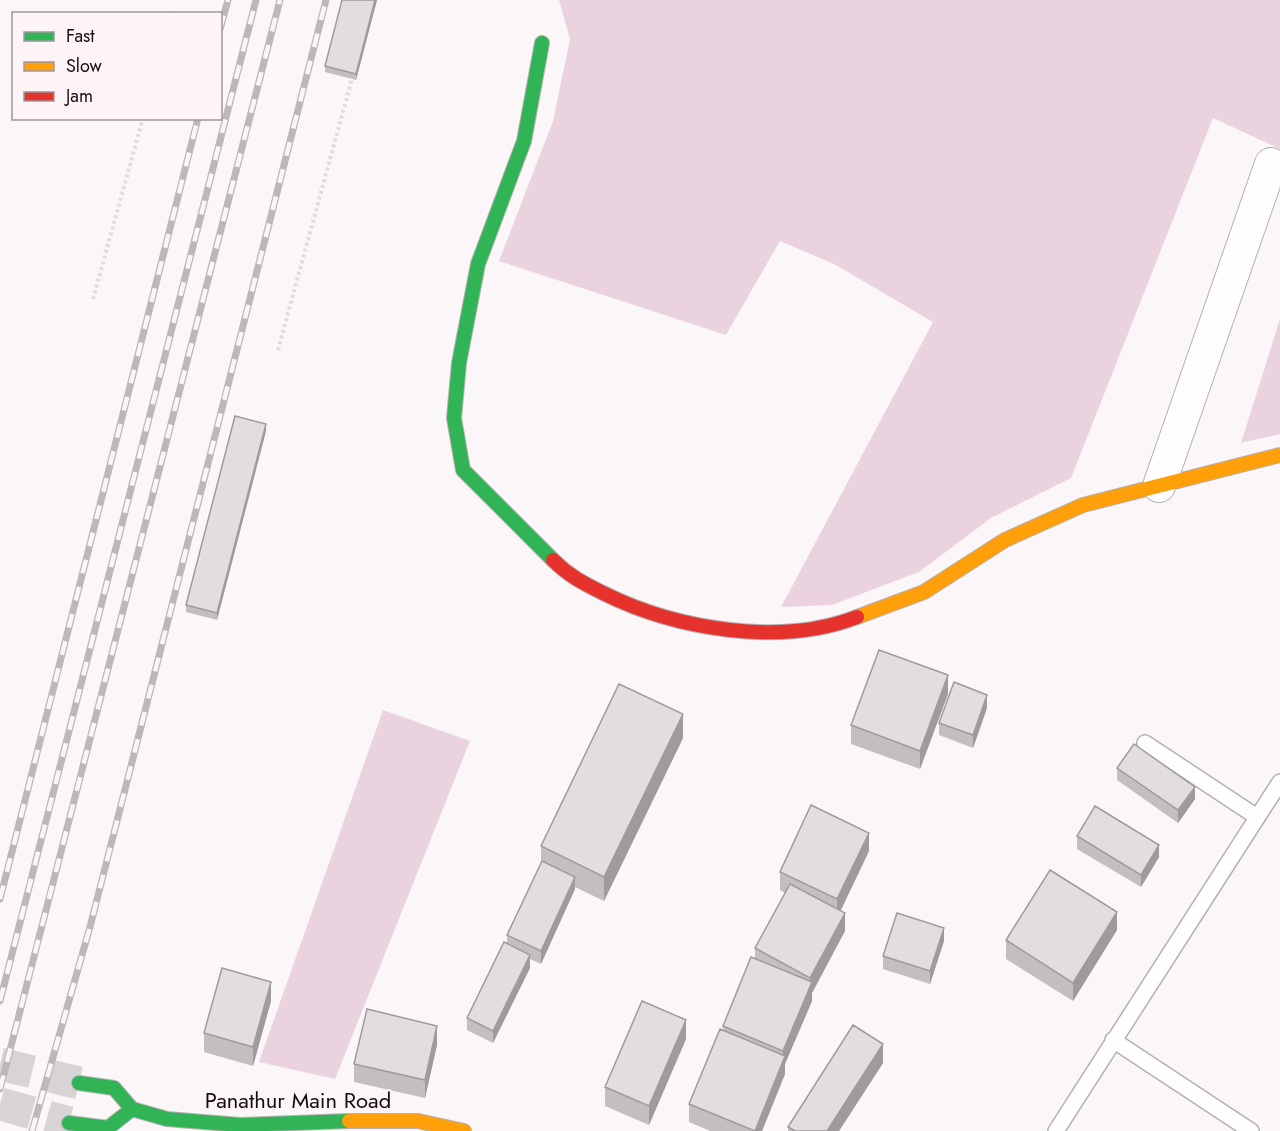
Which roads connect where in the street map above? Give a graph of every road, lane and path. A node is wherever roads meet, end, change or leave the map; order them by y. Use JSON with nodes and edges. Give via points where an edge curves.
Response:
{"nodes":[{"id":1,"x":542,"y":43,"type":"dead end"},
{"id":2,"x":354,"y":75,"type":"edge"},
{"id":3,"x":142,"y":120,"type":"edge"},
{"id":4,"x":1271,"y":164,"type":"dead end"},
{"id":5,"x":93,"y":299,"type":"dead end"},
{"id":6,"x":278,"y":350,"type":"dead end"},
{"id":7,"x":1280,"y":455,"type":"edge"},
{"id":8,"x":1159,"y":486,"type":"junction"},
{"id":9,"x":1145,"y":743,"type":"dead end"},
{"id":10,"x":1280,"y":782,"type":"edge"},
{"id":11,"x":1255,"y":820,"type":"junction"},
{"id":12,"x":1113,"y":1040,"type":"junction"},
{"id":13,"x":79,"y":1083,"type":"tunnel mouth"},
{"id":14,"x":132,"y":1109,"type":"junction"},
{"id":15,"x":69,"y":1123,"type":"tunnel mouth"},
{"id":16,"x":165,"y":1125,"type":"edge"},
{"id":17,"x":464,"y":1131,"type":"edge"},
{"id":18,"x":1056,"y":1131,"type":"edge"},
{"id":19,"x":1251,"y":1131,"type":"edge"}],
"edges":[{"from":1,"to":8,"type":"street","via":[[524,141],[478,264],[459,363],[454,418],[463,470],[568,574],[629,606],[700,627],[778,632],[818,629],[924,592],[1005,540],[1083,505]]},
{"from":2,"to":6,"type":"path"},
{"from":3,"to":5,"type":"path"},
{"from":4,"to":8,"type":"street"},
{"from":7,"to":8,"type":"street"},
{"from":9,"to":11,"type":"lane"},
{"from":10,"to":11,"type":"lane"},
{"from":11,"to":12,"type":"lane"},
{"from":12,"to":18,"type":"lane"},
{"from":12,"to":19,"type":"lane"},
{"from":13,"to":14,"type":"street","via":[[114,1088]]},
{"from":14,"to":15,"type":"street","via":[[108,1128]]},
{"from":14,"to":16,"type":"street","name":"Panathur Main Road"},
{"from":16,"to":17,"type":"street","name":"Panathur Main Road","via":[[418,1121]]}]}
